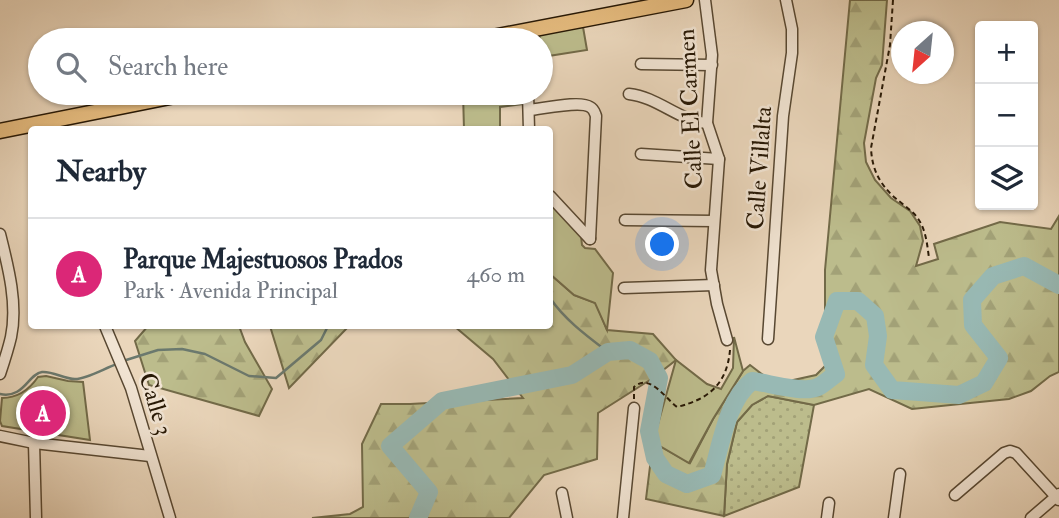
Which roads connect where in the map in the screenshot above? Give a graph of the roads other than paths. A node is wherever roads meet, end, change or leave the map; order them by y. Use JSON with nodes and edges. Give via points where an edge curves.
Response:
{"nodes":[{"id":1,"x":686,"y":0,"type":"edge"},
{"id":2,"x":705,"y":0,"type":"edge"},
{"id":3,"x":786,"y":0,"type":"edge"},
{"id":4,"x":630,"y":5,"type":"edge"},
{"id":5,"x":550,"y":28,"type":"edge"},
{"id":6,"x":641,"y":64,"type":"dead end"},
{"id":7,"x":712,"y":65,"type":"junction"},
{"id":8,"x":629,"y":94,"type":"dead end"},
{"id":9,"x":130,"y":105,"type":"edge"},
{"id":10,"x":529,"y":105,"type":"edge"},
{"id":11,"x":529,"y":110,"type":"junction"},
{"id":12,"x":707,"y":123,"type":"junction"},
{"id":13,"x":529,"y":126,"type":"edge"},
{"id":14,"x":0,"y":131,"type":"edge"},
{"id":15,"x":641,"y":154,"type":"dead end"},
{"id":16,"x":719,"y":159,"type":"junction"},
{"id":17,"x":553,"y":199,"type":"edge"},
{"id":18,"x":625,"y":220,"type":"dead end"},
{"id":19,"x":714,"y":221,"type":"junction"},
{"id":20,"x":0,"y":234,"type":"edge"},
{"id":21,"x":714,"y":285,"type":"junction"},
{"id":22,"x":624,"y":288,"type":"dead end"},
{"id":23,"x":107,"y":329,"type":"edge"},
{"id":24,"x":768,"y":339,"type":"dead end"},
{"id":25,"x":727,"y":340,"type":"road end"},
{"id":26,"x":0,"y":374,"type":"edge"},
{"id":27,"x":634,"y":408,"type":"road end"},
{"id":28,"x":0,"y":436,"type":"edge"},
{"id":29,"x":34,"y":443,"type":"junction"},
{"id":30,"x":150,"y":456,"type":"junction"},
{"id":31,"x":900,"y":474,"type":"dead end"},
{"id":32,"x":562,"y":493,"type":"dead end"},
{"id":33,"x":955,"y":495,"type":"dead end"},
{"id":34,"x":1058,"y":497,"type":"edge"},
{"id":35,"x":829,"y":503,"type":"dead end"},
{"id":36,"x":36,"y":518,"type":"edge"},
{"id":37,"x":170,"y":518,"type":"edge"},
{"id":38,"x":567,"y":518,"type":"edge"},
{"id":39,"x":625,"y":518,"type":"edge"},
{"id":40,"x":827,"y":518,"type":"edge"},
{"id":41,"x":894,"y":518,"type":"edge"},
{"id":42,"x":1031,"y":518,"type":"edge"}],
"edges":[{"from":1,"to":4,"type":"main road"},
{"from":2,"to":7,"type":"street","name":"Calle El Carmen"},
{"from":3,"to":24,"type":"street","name":"Calle Villalta","via":[[792,53],[783,116]]},
{"from":4,"to":5,"type":"main road"},
{"from":6,"to":7,"type":"street"},
{"from":7,"to":12,"type":"street","name":"Calle El Carmen"},
{"from":8,"to":12,"type":"street","via":[[643,95],[695,122]]},
{"from":9,"to":14,"type":"main road"},
{"from":10,"to":11,"type":"street"},
{"from":11,"to":13,"type":"street"},
{"from":11,"to":17,"type":"street","via":[[583,104],[596,116],[590,239]]},
{"from":12,"to":16,"type":"street","name":"Calle El Carmen"},
{"from":15,"to":16,"type":"street"},
{"from":16,"to":19,"type":"street","name":"Calle El Carmen"},
{"from":18,"to":19,"type":"street"},
{"from":19,"to":21,"type":"street","name":"Calle El Carmen"},
{"from":20,"to":26,"type":"street","via":[[13,313],[12,335]]},
{"from":21,"to":22,"type":"street"},
{"from":21,"to":25,"type":"street","name":"Calle El Carmen"},
{"from":23,"to":30,"type":"street","name":"Calle 3","via":[[131,388]]},
{"from":27,"to":39,"type":"street"},
{"from":28,"to":29,"type":"street"},
{"from":29,"to":30,"type":"street"},
{"from":29,"to":36,"type":"street"},
{"from":30,"to":37,"type":"street","name":"Calle 3"},
{"from":31,"to":41,"type":"street"},
{"from":32,"to":38,"type":"street"},
{"from":33,"to":34,"type":"street","via":[[1010,451]]},
{"from":34,"to":42,"type":"street"},
{"from":35,"to":40,"type":"street"}]}
